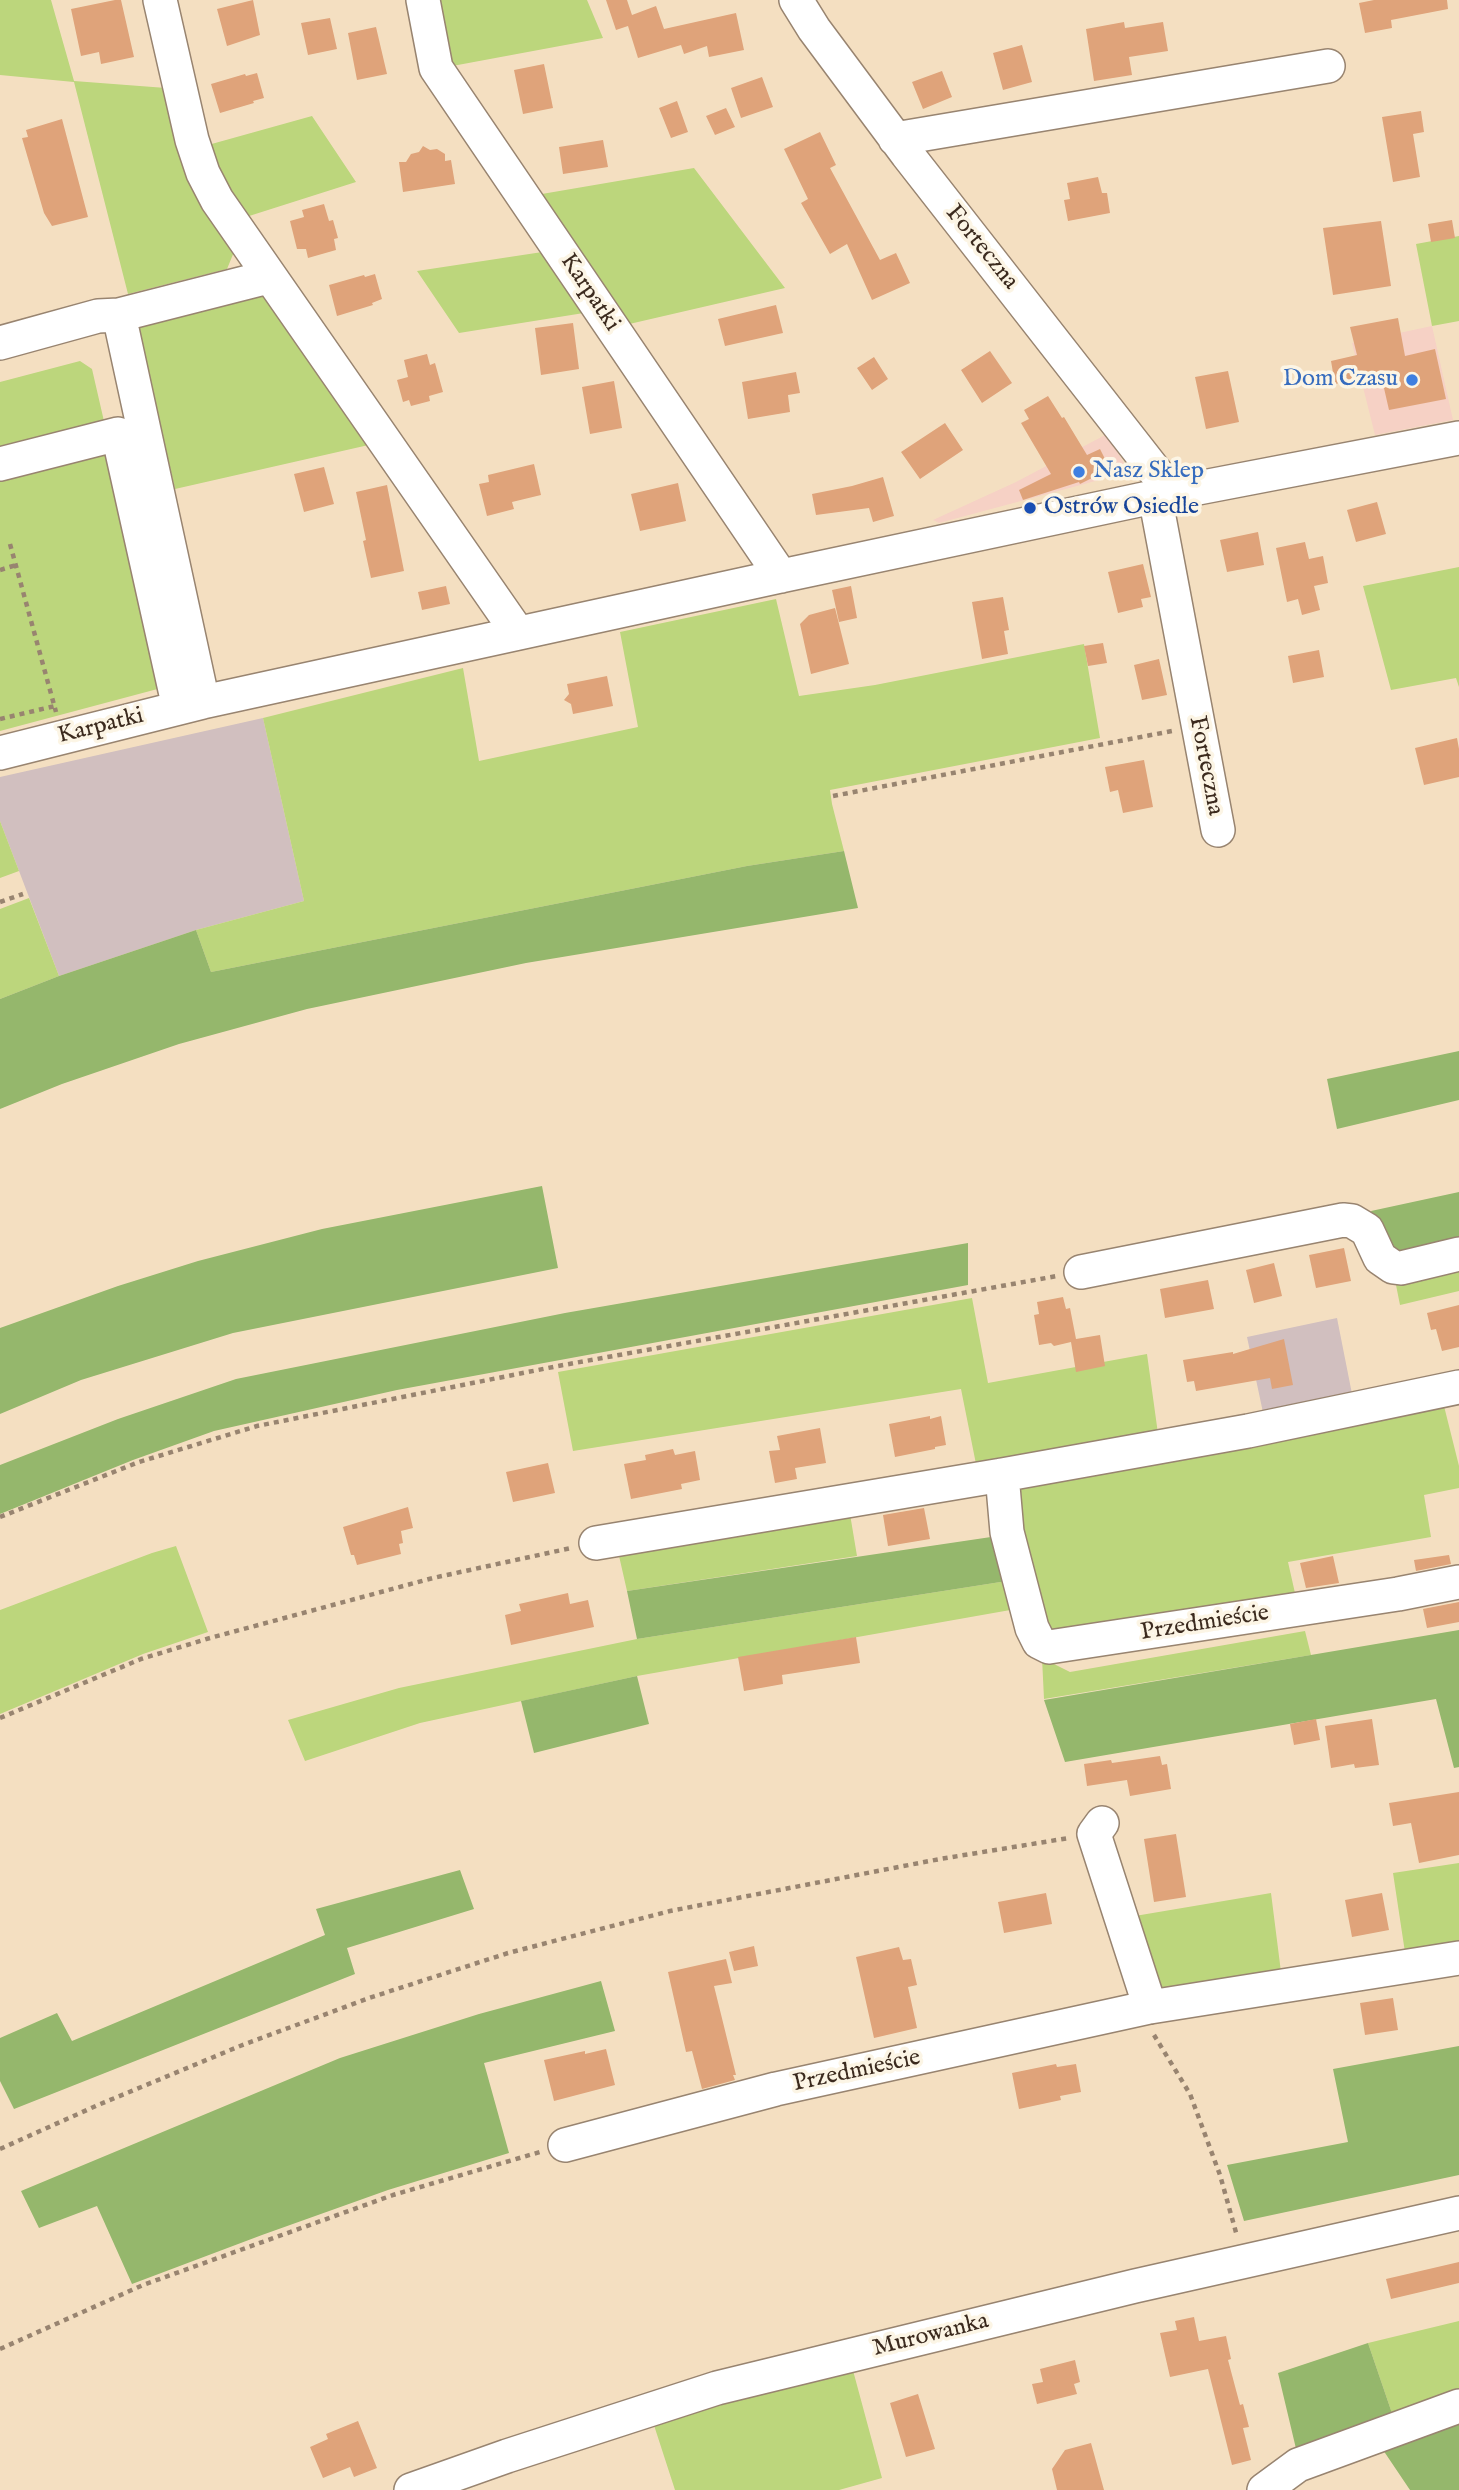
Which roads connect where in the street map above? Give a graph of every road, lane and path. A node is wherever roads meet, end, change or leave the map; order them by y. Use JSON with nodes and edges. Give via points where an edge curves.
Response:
{"nodes":[{"id":1,"x":160,"y":0,"type":"edge"},
{"id":2,"x":423,"y":0,"type":"edge"},
{"id":3,"x":796,"y":0,"type":"edge"},
{"id":4,"x":1328,"y":66,"type":"dead end"},
{"id":5,"x":895,"y":139,"type":"junction"},
{"id":6,"x":268,"y":276,"type":"junction"},
{"id":7,"x":119,"y":315,"type":"junction"},
{"id":8,"x":0,"y":343,"type":"edge"},
{"id":9,"x":130,"y":430,"type":"junction"},
{"id":10,"x":1459,"y":438,"type":"edge"},
{"id":11,"x":0,"y":464,"type":"edge"},
{"id":12,"x":1163,"y":494,"type":"junction"},
{"id":13,"x":10,"y":544,"type":"dead end"},
{"id":14,"x":16,"y":565,"type":"junction"},
{"id":15,"x":0,"y":570,"type":"edge"},
{"id":16,"x":781,"y":576,"type":"junction"},
{"id":17,"x":518,"y":633,"type":"junction"},
{"id":18,"x":191,"y":705,"type":"junction"},
{"id":19,"x":0,"y":719,"type":"edge"},
{"id":20,"x":1197,"y":726,"type":"junction"},
{"id":21,"x":0,"y":752,"type":"edge"},
{"id":22,"x":833,"y":796,"type":"dead end"},
{"id":23,"x":1218,"y":830,"type":"dead end"},
{"id":24,"x":23,"y":894,"type":"dead end"},
{"id":25,"x":0,"y":902,"type":"edge"},
{"id":26,"x":1459,"y":1254,"type":"edge"},
{"id":27,"x":1082,"y":1272,"type":"joint"},
{"id":28,"x":1459,"y":1387,"type":"edge"},
{"id":29,"x":1002,"y":1475,"type":"junction"},
{"id":30,"x":0,"y":1517,"type":"edge"},
{"id":31,"x":596,"y":1543,"type":"joint"},
{"id":32,"x":1459,"y":1583,"type":"edge"},
{"id":33,"x":0,"y":1718,"type":"edge"},
{"id":34,"x":1098,"y":1829,"type":"joint"},
{"id":35,"x":1459,"y":1958,"type":"edge"},
{"id":36,"x":1144,"y":2008,"type":"junction"},
{"id":37,"x":565,"y":2145,"type":"joint"},
{"id":38,"x":0,"y":2149,"type":"edge"},
{"id":39,"x":1459,"y":2213,"type":"edge"},
{"id":40,"x":1243,"y":2260,"type":"junction"},
{"id":41,"x":0,"y":2350,"type":"edge"},
{"id":42,"x":1459,"y":2406,"type":"edge"},
{"id":43,"x":411,"y":2490,"type":"edge"},
{"id":44,"x":1264,"y":2490,"type":"edge"}],
"edges":[{"from":1,"to":6,"type":"street","via":[[203,173]]},
{"from":2,"to":16,"type":"street","name":"Karpatki","via":[[436,68]]},
{"from":3,"to":5,"type":"street","name":"Forteczna"},
{"from":4,"to":5,"type":"street"},
{"from":5,"to":12,"type":"street","name":"Forteczna"},
{"from":6,"to":7,"type":"street"},
{"from":6,"to":17,"type":"street"},
{"from":7,"to":8,"type":"street","via":[[98,316]]},
{"from":7,"to":9,"type":"street"},
{"from":9,"to":11,"type":"street"},
{"from":9,"to":18,"type":"street"},
{"from":10,"to":12,"type":"street","name":"Karpatki"},
{"from":12,"to":16,"type":"street","name":"Karpatki"},
{"from":12,"to":20,"type":"street","name":"Forteczna"},
{"from":13,"to":14,"type":"path"},
{"from":14,"to":15,"type":"path"},
{"from":14,"to":19,"type":"path","via":[[55,706]]},
{"from":16,"to":17,"type":"street","name":"Karpatki"},
{"from":17,"to":18,"type":"street","name":"Karpatki"},
{"from":18,"to":21,"type":"street","name":"Karpatki"},
{"from":20,"to":22,"type":"path"},
{"from":20,"to":23,"type":"street","name":"Forteczna"},
{"from":24,"to":25,"type":"path"},
{"from":26,"to":27,"type":"street","via":[[1392,1267],[1380,1258],[1367,1230],[1343,1220]]},
{"from":27,"to":30,"type":"path","via":[[558,1366],[257,1426],[139,1462]]},
{"from":28,"to":29,"type":"street"},
{"from":29,"to":31,"type":"street"},
{"from":29,"to":32,"type":"street","name":"Przedmieście","via":[[1007,1532],[1032,1628],[1039,1642],[1049,1647]]},
{"from":31,"to":33,"type":"path","via":[[433,1578],[210,1638],[141,1659]]},
{"from":34,"to":36,"type":"street"},
{"from":34,"to":38,"type":"path","via":[[670,1911],[508,1954],[369,1998],[240,2046]]},
{"from":35,"to":36,"type":"street","name":"Przedmieście"},
{"from":36,"to":37,"type":"street","name":"Przedmieście","via":[[776,2088]]},
{"from":36,"to":40,"type":"path","via":[[1190,2094],[1220,2175]]},
{"from":37,"to":41,"type":"path","via":[[393,2195],[143,2285]]},
{"from":39,"to":40,"type":"street","name":"Murowanka"},
{"from":40,"to":43,"type":"street","name":"Murowanka","via":[[717,2388]]},
{"from":42,"to":44,"type":"street","via":[[1298,2465]]}]}
